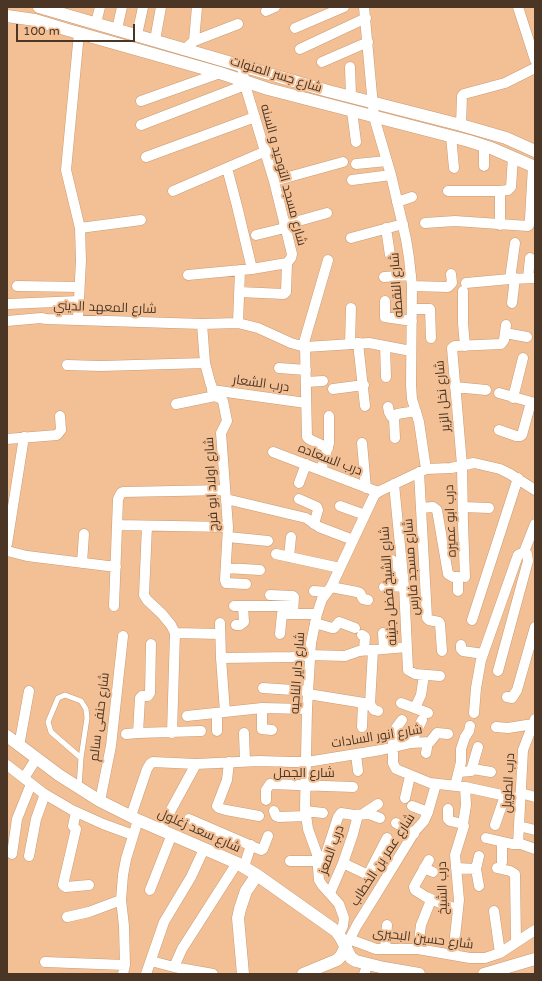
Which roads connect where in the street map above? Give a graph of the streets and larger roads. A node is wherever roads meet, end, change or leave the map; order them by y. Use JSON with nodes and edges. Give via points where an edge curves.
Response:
{"nodes":[{"id":1,"x":39,"y":7,"type":"edge"},
{"id":2,"x":100,"y":7,"type":"edge"},
{"id":3,"x":122,"y":7,"type":"edge"},
{"id":4,"x":143,"y":7,"type":"edge"},
{"id":5,"x":161,"y":7,"type":"edge"},
{"id":6,"x":197,"y":7,"type":"edge"},
{"id":7,"x":344,"y":7,"type":"edge"},
{"id":8,"x":364,"y":7,"type":"edge"},
{"id":9,"x":518,"y":7,"type":"edge"},
{"id":10,"x":67,"y":10,"type":"edge"},
{"id":11,"x":7,"y":16,"type":"edge"},
{"id":12,"x":366,"y":18,"type":"junction"},
{"id":13,"x":96,"y":23,"type":"junction"},
{"id":14,"x":238,"y":24,"type":"dead end"},
{"id":15,"x":295,"y":28,"type":"dead end"},
{"id":16,"x":117,"y":29,"type":"junction"},
{"id":17,"x":79,"y":33,"type":"junction"},
{"id":18,"x":137,"y":35,"type":"junction"},
{"id":19,"x":155,"y":40,"type":"junction"},
{"id":20,"x":194,"y":41,"type":"junction"},
{"id":21,"x":368,"y":42,"type":"junction"},
{"id":22,"x":300,"y":49,"type":"dead end"},
{"id":23,"x":184,"y":50,"type":"junction"},
{"id":24,"x":535,"y":60,"type":"edge"},
{"id":25,"x":322,"y":62,"type":"dead end"},
{"id":26,"x":242,"y":66,"type":"junction"},
{"id":27,"x":350,"y":67,"type":"dead end"},
{"id":28,"x":535,"y":68,"type":"edge"},
{"id":29,"x":220,"y":73,"type":"junction"},
{"id":30,"x":245,"y":82,"type":"junction"},
{"id":31,"x":351,"y":96,"type":"junction"},
{"id":32,"x":141,"y":101,"type":"dead end"},
{"id":33,"x":373,"y":102,"type":"junction"},
{"id":34,"x":352,"y":111,"type":"junction"},
{"id":35,"x":255,"y":117,"type":"junction"},
{"id":36,"x":374,"y":117,"type":"junction"},
{"id":37,"x":141,"y":125,"type":"dead end"},
{"id":38,"x":461,"y":125,"type":"junction"},
{"id":39,"x":451,"y":136,"type":"junction"},
{"id":40,"x":356,"y":142,"type":"dead end"},
{"id":41,"x":484,"y":145,"type":"junction"},
{"id":42,"x":266,"y":151,"type":"junction"},
{"id":43,"x":535,"y":151,"type":"edge"},
{"id":44,"x":146,"y":157,"type":"dead end"},
{"id":45,"x":513,"y":157,"type":"junction"},
{"id":46,"x":387,"y":161,"type":"junction"},
{"id":47,"x":343,"y":162,"type":"dead end"},
{"id":48,"x":356,"y":164,"type":"dead end"},
{"id":49,"x":484,"y":166,"type":"dead end"},
{"id":50,"x":534,"y":167,"type":"edge"},
{"id":51,"x":227,"y":168,"type":"junction"},
{"id":52,"x":454,"y":168,"type":"dead end"},
{"id":53,"x":391,"y":175,"type":"junction"},
{"id":54,"x":352,"y":180,"type":"dead end"},
{"id":55,"x":274,"y":181,"type":"junction"},
{"id":56,"x":173,"y":191,"type":"dead end"},
{"id":57,"x":448,"y":191,"type":"dead end"},
{"id":58,"x":500,"y":191,"type":"junction"},
{"id":59,"x":412,"y":197,"type":"dead end"},
{"id":60,"x":397,"y":202,"type":"junction"},
{"id":61,"x":327,"y":213,"type":"dead end"},
{"id":62,"x":533,"y":219,"type":"edge"},
{"id":63,"x":141,"y":220,"type":"dead end"},
{"id":64,"x":425,"y":223,"type":"dead end"},
{"id":65,"x":402,"y":224,"type":"junction"},
{"id":66,"x":500,"y":225,"type":"junction"},
{"id":67,"x":285,"y":226,"type":"junction"},
{"id":68,"x":80,"y":228,"type":"junction"},
{"id":69,"x":386,"y":228,"type":"junction"},
{"id":70,"x":256,"y":235,"type":"dead end"},
{"id":71,"x":352,"y":238,"type":"dead end"},
{"id":72,"x":515,"y":243,"type":"dead end"},
{"id":73,"x":390,"y":255,"type":"dead end"},
{"id":74,"x":530,"y":258,"type":"dead end"},
{"id":75,"x":328,"y":260,"type":"dead end"},
{"id":76,"x":286,"y":263,"type":"junction"},
{"id":77,"x":252,"y":268,"type":"junction"},
{"id":78,"x":240,"y":270,"type":"junction"},
{"id":79,"x":451,"y":274,"type":"dead end"},
{"id":80,"x":188,"y":275,"type":"dead end"},
{"id":81,"x":411,"y":275,"type":"junction"},
{"id":82,"x":384,"y":277,"type":"dead end"},
{"id":83,"x":512,"y":278,"type":"junction"},
{"id":84,"x":532,"y":278,"type":"edge"},
{"id":85,"x":17,"y":286,"type":"dead end"},
{"id":86,"x":412,"y":286,"type":"junction"},
{"id":87,"x":79,"y":287,"type":"junction"},
{"id":88,"x":239,"y":292,"type":"junction"},
{"id":89,"x":79,"y":301,"type":"junction"},
{"id":90,"x":385,"y":301,"type":"dead end"},
{"id":91,"x":512,"y":303,"type":"dead end"},
{"id":92,"x":8,"y":304,"type":"dead end"},
{"id":93,"x":351,"y":308,"type":"dead end"},
{"id":94,"x":412,"y":309,"type":"junction"},
{"id":95,"x":78,"y":319,"type":"junction"},
{"id":96,"x":7,"y":321,"type":"edge"},
{"id":97,"x":238,"y":323,"type":"junction"},
{"id":98,"x":202,"y":324,"type":"junction"},
{"id":99,"x":412,"y":326,"type":"junction"},
{"id":100,"x":527,"y":337,"type":"dead end"},
{"id":101,"x":354,"y":344,"type":"junction"},
{"id":102,"x":304,"y":346,"type":"junction"},
{"id":103,"x":385,"y":346,"type":"junction"},
{"id":104,"x":465,"y":346,"type":"junction"},
{"id":105,"x":411,"y":351,"type":"junction"},
{"id":106,"x":523,"y":358,"type":"dead end"},
{"id":107,"x":205,"y":363,"type":"junction"},
{"id":108,"x":67,"y":365,"type":"dead end"},
{"id":109,"x":279,"y":368,"type":"dead end"},
{"id":110,"x":306,"y":370,"type":"junction"},
{"id":111,"x":386,"y":377,"type":"dead end"},
{"id":112,"x":323,"y":381,"type":"dead end"},
{"id":113,"x":306,"y":382,"type":"junction"},
{"id":114,"x":364,"y":385,"type":"junction"},
{"id":115,"x":455,"y":387,"type":"junction"},
{"id":116,"x":333,"y":389,"type":"dead end"},
{"id":117,"x":486,"y":390,"type":"dead end"},
{"id":118,"x":214,"y":393,"type":"junction"},
{"id":119,"x":499,"y":393,"type":"dead end"},
{"id":120,"x":513,"y":398,"type":"junction"},
{"id":121,"x":306,"y":403,"type":"junction"},
{"id":122,"x":533,"y":403,"type":"edge"},
{"id":123,"x":176,"y":404,"type":"dead end"},
{"id":124,"x":365,"y":406,"type":"dead end"},
{"id":125,"x":388,"y":407,"type":"dead end"},
{"id":126,"x":416,"y":411,"type":"junction"},
{"id":127,"x":60,"y":416,"type":"dead end"},
{"id":128,"x":329,"y":416,"type":"dead end"},
{"id":129,"x":394,"y":418,"type":"junction"},
{"id":130,"x":530,"y":427,"type":"edge"},
{"id":131,"x":499,"y":430,"type":"dead end"},
{"id":132,"x":24,"y":437,"type":"junction"},
{"id":133,"x":7,"y":438,"type":"edge"},
{"id":134,"x":395,"y":438,"type":"dead end"},
{"id":135,"x":362,"y":443,"type":"dead end"},
{"id":136,"x":328,"y":448,"type":"junction"},
{"id":137,"x":273,"y":452,"type":"dead end"},
{"id":138,"x":306,"y":464,"type":"junction"},
{"id":139,"x":462,"y":465,"type":"junction"},
{"id":140,"x":321,"y":470,"type":"junction"},
{"id":141,"x":422,"y":470,"type":"junction"},
{"id":142,"x":518,"y":478,"type":"junction"},
{"id":143,"x":299,"y":483,"type":"dead end"},
{"id":144,"x":394,"y":484,"type":"junction"},
{"id":145,"x":366,"y":488,"type":"junction"},
{"id":146,"x":535,"y":490,"type":"edge"},
{"id":147,"x":378,"y":492,"type":"junction"},
{"id":148,"x":225,"y":494,"type":"junction"},
{"id":149,"x":298,"y":499,"type":"dead end"},
{"id":150,"x":340,"y":506,"type":"dead end"},
{"id":151,"x":463,"y":507,"type":"junction"},
{"id":152,"x":421,"y":508,"type":"junction"},
{"id":153,"x":489,"y":508,"type":"dead end"},
{"id":154,"x":365,"y":515,"type":"junction"},
{"id":155,"x":314,"y":524,"type":"junction"},
{"id":156,"x":535,"y":524,"type":"edge"},
{"id":157,"x":117,"y":525,"type":"junction"},
{"id":158,"x":147,"y":526,"type":"junction"},
{"id":159,"x":228,"y":532,"type":"junction"},
{"id":160,"x":84,"y":534,"type":"dead end"},
{"id":161,"x":292,"y":536,"type":"dead end"},
{"id":162,"x":353,"y":540,"type":"junction"},
{"id":163,"x":268,"y":541,"type":"dead end"},
{"id":164,"x":7,"y":544,"type":"edge"},
{"id":165,"x":7,"y":550,"type":"edge"},
{"id":166,"x":524,"y":552,"type":"junction"},
{"id":167,"x":276,"y":554,"type":"dead end"},
{"id":168,"x":289,"y":557,"type":"junction"},
{"id":169,"x":392,"y":560,"type":"dead end"},
{"id":170,"x":82,"y":563,"type":"junction"},
{"id":171,"x":116,"y":567,"type":"junction"},
{"id":172,"x":226,"y":568,"type":"junction"},
{"id":173,"x":340,"y":568,"type":"junction"},
{"id":174,"x":260,"y":570,"type":"dead end"},
{"id":175,"x":466,"y":577,"type":"dead end"},
{"id":176,"x":404,"y":580,"type":"junction"},
{"id":177,"x":246,"y":584,"type":"dead end"},
{"id":178,"x":384,"y":587,"type":"dead end"},
{"id":179,"x":329,"y":590,"type":"junction"},
{"id":180,"x":314,"y":591,"type":"dead end"},
{"id":181,"x":458,"y":591,"type":"dead end"},
{"id":182,"x":270,"y":595,"type":"dead end"},
{"id":183,"x":368,"y":600,"type":"dead end"},
{"id":184,"x":114,"y":606,"type":"dead end"},
{"id":185,"x":293,"y":610,"type":"junction"},
{"id":186,"x":316,"y":618,"type":"junction"},
{"id":187,"x":472,"y":620,"type":"dead end"},
{"id":188,"x":220,"y":623,"type":"dead end"},
{"id":189,"x":236,"y":625,"type":"dead end"},
{"id":190,"x":535,"y":627,"type":"edge"},
{"id":191,"x":175,"y":633,"type":"junction"},
{"id":192,"x":383,"y":633,"type":"dead end"},
{"id":193,"x":220,"y":634,"type":"junction"},
{"id":194,"x":280,"y":634,"type":"dead end"},
{"id":195,"x":123,"y":636,"type":"dead end"},
{"id":196,"x":151,"y":644,"type":"dead end"},
{"id":197,"x":461,"y":644,"type":"dead end"},
{"id":198,"x":407,"y":648,"type":"junction"},
{"id":199,"x":532,"y":649,"type":"edge"},
{"id":200,"x":368,"y":650,"type":"junction"},
{"id":201,"x":384,"y":650,"type":"junction"},
{"id":202,"x":442,"y":651,"type":"dead end"},
{"id":203,"x":482,"y":654,"type":"junction"},
{"id":204,"x":310,"y":655,"type":"junction"},
{"id":205,"x":221,"y":658,"type":"junction"},
{"id":206,"x":498,"y":671,"type":"dead end"},
{"id":207,"x":424,"y":675,"type":"junction"},
{"id":208,"x":440,"y":676,"type":"dead end"},
{"id":209,"x":263,"y":688,"type":"dead end"},
{"id":210,"x":30,"y":691,"type":"dead end"},
{"id":211,"x":308,"y":693,"type":"junction"},
{"id":212,"x":507,"y":697,"type":"dead end"},
{"id":213,"x":366,"y":703,"type":"junction"},
{"id":214,"x":402,"y":703,"type":"dead end"},
{"id":215,"x":262,"y":708,"type":"junction"},
{"id":216,"x":415,"y":708,"type":"junction"},
{"id":217,"x":307,"y":709,"type":"junction"},
{"id":218,"x":378,"y":711,"type":"dead end"},
{"id":219,"x":221,"y":712,"type":"junction"},
{"id":220,"x":474,"y":713,"type":"dead end"},
{"id":221,"x":187,"y":716,"type":"dead end"},
{"id":222,"x":402,"y":720,"type":"dead end"},
{"id":223,"x":534,"y":722,"type":"edge"},
{"id":224,"x":470,"y":726,"type":"dead end"},
{"id":225,"x":362,"y":727,"type":"dead end"},
{"id":226,"x":496,"y":727,"type":"dead end"},
{"id":227,"x":272,"y":730,"type":"dead end"},
{"id":228,"x":201,"y":731,"type":"dead end"},
{"id":229,"x":217,"y":731,"type":"dead end"},
{"id":230,"x":172,"y":733,"type":"junction"},
{"id":231,"x":244,"y":733,"type":"dead end"},
{"id":232,"x":126,"y":734,"type":"dead end"},
{"id":233,"x":138,"y":734,"type":"junction"},
{"id":234,"x":448,"y":734,"type":"dead end"},
{"id":235,"x":7,"y":736,"type":"edge"},
{"id":236,"x":530,"y":741,"type":"edge"},
{"id":237,"x":428,"y":742,"type":"junction"},
{"id":238,"x":411,"y":743,"type":"junction"},
{"id":239,"x":19,"y":746,"type":"junction"},
{"id":240,"x":478,"y":747,"type":"dead end"},
{"id":241,"x":393,"y":748,"type":"junction"},
{"id":242,"x":426,"y":753,"type":"dead end"},
{"id":243,"x":356,"y":754,"type":"junction"},
{"id":244,"x":36,"y":759,"type":"junction"},
{"id":245,"x":246,"y":761,"type":"junction"},
{"id":246,"x":229,"y":762,"type":"junction"},
{"id":247,"x":306,"y":762,"type":"junction"},
{"id":248,"x":196,"y":764,"type":"junction"},
{"id":249,"x":7,"y":765,"type":"edge"},
{"id":250,"x":473,"y":769,"type":"junction"},
{"id":251,"x":358,"y":771,"type":"dead end"},
{"id":252,"x":459,"y":772,"type":"junction"},
{"id":253,"x":491,"y":772,"type":"dead end"},
{"id":254,"x":410,"y":776,"type":"junction"},
{"id":255,"x":28,"y":781,"type":"junction"},
{"id":256,"x":436,"y":784,"type":"junction"},
{"id":257,"x":306,"y":786,"type":"junction"},
{"id":258,"x":460,"y":786,"type":"junction"},
{"id":259,"x":353,"y":788,"type":"dead end"},
{"id":260,"x":45,"y":794,"type":"junction"},
{"id":261,"x":505,"y":796,"type":"junction"},
{"id":262,"x":521,"y":796,"type":"junction"},
{"id":263,"x":535,"y":797,"type":"edge"},
{"id":264,"x":266,"y":800,"type":"dead end"},
{"id":265,"x":100,"y":801,"type":"junction"},
{"id":266,"x":378,"y":804,"type":"dead end"},
{"id":267,"x":448,"y":809,"type":"dead end"},
{"id":268,"x":274,"y":811,"type":"dead end"},
{"id":269,"x":76,"y":812,"type":"junction"},
{"id":270,"x":428,"y":812,"type":"junction"},
{"id":271,"x":323,"y":813,"type":"dead end"},
{"id":272,"x":306,"y":814,"type":"junction"},
{"id":273,"x":361,"y":815,"type":"junction"},
{"id":274,"x":259,"y":816,"type":"dead end"},
{"id":275,"x":134,"y":818,"type":"junction"},
{"id":276,"x":380,"y":818,"type":"dead end"},
{"id":277,"x":189,"y":819,"type":"dead end"},
{"id":278,"x":396,"y":823,"type":"dead end"},
{"id":279,"x":463,"y":824,"type":"junction"},
{"id":280,"x":495,"y":825,"type":"dead end"},
{"id":281,"x":519,"y":826,"type":"junction"},
{"id":282,"x":160,"y":830,"type":"junction"},
{"id":283,"x":535,"y":830,"type":"edge"},
{"id":284,"x":172,"y":834,"type":"junction"},
{"id":285,"x":414,"y":834,"type":"junction"},
{"id":286,"x":133,"y":835,"type":"junction"},
{"id":287,"x":268,"y":836,"type":"dead end"},
{"id":288,"x":387,"y":838,"type":"dead end"},
{"id":289,"x":486,"y":838,"type":"dead end"},
{"id":290,"x":502,"y":842,"type":"junction"},
{"id":291,"x":518,"y":844,"type":"junction"},
{"id":292,"x":251,"y":846,"type":"junction"},
{"id":293,"x":204,"y":849,"type":"junction"},
{"id":294,"x":535,"y":849,"type":"edge"},
{"id":295,"x":12,"y":854,"type":"dead end"},
{"id":296,"x":29,"y":856,"type":"dead end"},
{"id":297,"x":479,"y":856,"type":"dead end"},
{"id":298,"x":290,"y":861,"type":"dead end"},
{"id":299,"x":318,"y":861,"type":"junction"},
{"id":300,"x":343,"y":864,"type":"junction"},
{"id":301,"x":241,"y":865,"type":"junction"},
{"id":302,"x":428,"y":867,"type":"dead end"},
{"id":303,"x":456,"y":868,"type":"junction"},
{"id":304,"x":476,"y":869,"type":"junction"},
{"id":305,"x":257,"y":875,"type":"junction"},
{"id":306,"x":89,"y":885,"type":"dead end"},
{"id":307,"x":479,"y":886,"type":"dead end"},
{"id":308,"x":150,"y":890,"type":"dead end"},
{"id":309,"x":330,"y":893,"type":"junction"},
{"id":310,"x":122,"y":900,"type":"junction"},
{"id":311,"x":431,"y":900,"type":"junction"},
{"id":312,"x":461,"y":904,"type":"junction"},
{"id":313,"x":494,"y":911,"type":"dead end"},
{"id":314,"x":67,"y":917,"type":"dead end"},
{"id":315,"x":387,"y":925,"type":"dead end"},
{"id":316,"x":535,"y":930,"type":"edge"},
{"id":317,"x":344,"y":940,"type":"junction"},
{"id":318,"x":516,"y":942,"type":"junction"},
{"id":319,"x":385,"y":949,"type":"junction"},
{"id":320,"x":418,"y":949,"type":"junction"},
{"id":321,"x":500,"y":953,"type":"junction"},
{"id":322,"x":453,"y":955,"type":"junction"},
{"id":323,"x":535,"y":959,"type":"edge"},
{"id":324,"x":151,"y":961,"type":"junction"},
{"id":325,"x":45,"y":962,"type":"dead end"},
{"id":326,"x":174,"y":967,"type":"junction"},
{"id":327,"x":366,"y":969,"type":"edge"},
{"id":328,"x":124,"y":970,"type":"edge"},
{"id":329,"x":321,"y":970,"type":"edge"},
{"id":330,"x":513,"y":970,"type":"edge"},
{"id":331,"x":498,"y":972,"type":"edge"},
{"id":332,"x":405,"y":973,"type":"edge"},
{"id":333,"x":146,"y":974,"type":"edge"},
{"id":334,"x":213,"y":974,"type":"edge"},
{"id":335,"x":243,"y":974,"type":"edge"},
{"id":336,"x":303,"y":974,"type":"edge"},
{"id":337,"x":419,"y":974,"type":"edge"},
{"id":338,"x":484,"y":974,"type":"edge"}],
"edges":[{"from":1,"to":10,"type":"street","name":"شارع جسر المنوات"},
{"from":2,"to":13,"type":"street"},
{"from":3,"to":16,"type":"street"},
{"from":4,"to":18,"type":"street"},
{"from":5,"to":19,"type":"street"},
{"from":6,"to":20,"type":"street"},
{"from":7,"to":15,"type":"street"},
{"from":8,"to":12,"type":"street","name":"شارع النقطه"},
{"from":9,"to":24,"type":"street"},
{"from":10,"to":13,"type":"street","name":"شارع جسر المنوات"},
{"from":11,"to":17,"type":"street","name":"شارع جسر المنوات","via":[[35,20]]},
{"from":12,"to":21,"type":"street","name":"شارع النقطه"},
{"from":12,"to":22,"type":"street"},
{"from":13,"to":16,"type":"street","name":"شارع جسر المنوات"},
{"from":14,"to":20,"type":"street"},
{"from":16,"to":18,"type":"street","name":"شارع جسر المنوات"},
{"from":17,"to":29,"type":"street","name":"شارع جسر المنوات"},
{"from":17,"to":68,"type":"street","via":[[66,170]]},
{"from":18,"to":19,"type":"street","name":"شارع جسر المنوات"},
{"from":19,"to":23,"type":"street","name":"شارع جسر المنوات"},
{"from":20,"to":23,"type":"street"},
{"from":21,"to":25,"type":"street"},
{"from":21,"to":33,"type":"street","name":"شارع النقطه"},
{"from":23,"to":26,"type":"street","name":"شارع جسر المنوات"},
{"from":26,"to":30,"type":"street","name":"شارع مسجد التوحيد و السنه"},
{"from":26,"to":31,"type":"street","name":"شارع جسر المنوات"},
{"from":27,"to":31,"type":"street"},
{"from":28,"to":38,"type":"street","via":[[505,83],[464,94]]},
{"from":29,"to":30,"type":"street","name":"شارع جسر المنوات"},
{"from":29,"to":32,"type":"street"},
{"from":30,"to":34,"type":"street","name":"شارع جسر المنوات"},
{"from":30,"to":35,"type":"street","name":"شارع مسجد التوحيد و السنه"},
{"from":30,"to":37,"type":"street"},
{"from":31,"to":33,"type":"street","name":"شارع جسر المنوات"},
{"from":33,"to":36,"type":"street","name":"شارع النقطه"},
{"from":33,"to":38,"type":"street","name":"شارع جسر المنوات"},
{"from":34,"to":36,"type":"street","name":"شارع جسر المنوات"},
{"from":34,"to":40,"type":"street"},
{"from":35,"to":42,"type":"street","name":"شارع مسجد التوحيد و السنه"},
{"from":35,"to":44,"type":"street"},
{"from":36,"to":39,"type":"street","name":"شارع جسر المنوات"},
{"from":36,"to":46,"type":"street","name":"شارع النقطه"},
{"from":38,"to":43,"type":"street","name":"شارع جسر المنوات","via":[[506,138]]},
{"from":39,"to":41,"type":"street","name":"شارع جسر المنوات"},
{"from":39,"to":52,"type":"street"},
{"from":41,"to":45,"type":"street","name":"شارع جسر المنوات"},
{"from":41,"to":49,"type":"street"},
{"from":42,"to":51,"type":"street"},
{"from":42,"to":55,"type":"street","name":"شارع مسجد التوحيد و السنه"},
{"from":45,"to":50,"type":"street","name":"شارع جسر المنوات"},
{"from":45,"to":58,"type":"street","via":[[511,187]]},
{"from":46,"to":48,"type":"street"},
{"from":46,"to":53,"type":"street","name":"شارع النقطه"},
{"from":47,"to":55,"type":"street"},
{"from":50,"to":62,"type":"street"},
{"from":51,"to":56,"type":"street"},
{"from":51,"to":77,"type":"street"},
{"from":53,"to":54,"type":"street"},
{"from":53,"to":60,"type":"street","name":"شارع النقطه"},
{"from":55,"to":67,"type":"street","name":"شارع مسجد التوحيد و السنه"},
{"from":57,"to":58,"type":"street"},
{"from":58,"to":66,"type":"street"},
{"from":59,"to":60,"type":"street"},
{"from":60,"to":65,"type":"street","name":"شارع النقطه"},
{"from":61,"to":67,"type":"street"},
{"from":62,"to":66,"type":"street","via":[[528,226]]},
{"from":63,"to":68,"type":"street"},
{"from":64,"to":66,"type":"street","via":[[455,221]]},
{"from":65,"to":69,"type":"street"},
{"from":65,"to":81,"type":"street","name":"شارع النقطه"},
{"from":67,"to":70,"type":"street"},
{"from":67,"to":76,"type":"street","name":"شارع مسجد التوحيد و السنه","via":[[292,254]]},
{"from":68,"to":87,"type":"street"},
{"from":69,"to":71,"type":"street"},
{"from":69,"to":73,"type":"street"},
{"from":72,"to":83,"type":"street"},
{"from":74,"to":84,"type":"street"},
{"from":75,"to":102,"type":"street","name":"درب الشعار"},
{"from":76,"to":77,"type":"street","name":"شارع مسجد التوحيد و السنه"},
{"from":76,"to":88,"type":"street","via":[[284,294]]},
{"from":77,"to":78,"type":"street","name":"شارع مسجد التوحيد و السنه"},
{"from":78,"to":80,"type":"street","name":"شارع مسجد التوحيد و السنه"},
{"from":78,"to":88,"type":"street"},
{"from":79,"to":86,"type":"street","via":[[452,283],[448,287]]},
{"from":81,"to":82,"type":"street"},
{"from":81,"to":86,"type":"street","name":"شارع النقطه"},
{"from":83,"to":84,"type":"street"},
{"from":83,"to":91,"type":"street"},
{"from":83,"to":104,"type":"street","via":[[464,287]]},
{"from":85,"to":87,"type":"street"},
{"from":86,"to":94,"type":"street","name":"شارع النقطه"},
{"from":87,"to":89,"type":"street"},
{"from":88,"to":97,"type":"street"},
{"from":89,"to":92,"type":"street"},
{"from":89,"to":95,"type":"street"},
{"from":90,"to":99,"type":"street","via":[[384,317]]},
{"from":93,"to":101,"type":"street"},
{"from":94,"to":99,"type":"street","name":"شارع النقطه"},
{"from":94,"to":99,"type":"street","via":[[430,309],[431,334]]},
{"from":95,"to":96,"type":"street","name":"شارع المعهد الديني","via":[[41,318]]},
{"from":95,"to":98,"type":"street","name":"شارع المعهد الديني"},
{"from":97,"to":98,"type":"street","name":"شارع المعهد الديني"},
{"from":97,"to":102,"type":"street","name":"شارع المعهد الديني"},
{"from":98,"to":107,"type":"street","name":"شارع اولاد ابو فرج"},
{"from":99,"to":105,"type":"street","name":"شارع النقطه"},
{"from":100,"to":104,"type":"street","name":"شارع نخل الزير","via":[[506,329],[501,344]]},
{"from":101,"to":102,"type":"street"},
{"from":101,"to":103,"type":"street"},
{"from":101,"to":114,"type":"street"},
{"from":102,"to":110,"type":"street","name":"درب الشعار"},
{"from":103,"to":105,"type":"street"},
{"from":103,"to":111,"type":"street"},
{"from":104,"to":115,"type":"street","name":"شارع نخل الزير","via":[[452,348]]},
{"from":105,"to":126,"type":"street","name":"شارع النقطه","via":[[411,392]]},
{"from":106,"to":120,"type":"street"},
{"from":107,"to":108,"type":"street"},
{"from":107,"to":118,"type":"street","name":"شارع اولاد ابو فرج"},
{"from":109,"to":110,"type":"street"},
{"from":110,"to":113,"type":"street","name":"درب الشعار"},
{"from":112,"to":113,"type":"street"},
{"from":113,"to":121,"type":"street","name":"درب الشعار"},
{"from":114,"to":116,"type":"street"},
{"from":114,"to":124,"type":"street"},
{"from":115,"to":117,"type":"street"},
{"from":115,"to":139,"type":"street","name":"شارع نخل الزير"},
{"from":118,"to":121,"type":"street","name":"درب الشعار"},
{"from":118,"to":123,"type":"street","name":"درب الشعار"},
{"from":118,"to":148,"type":"street","name":"شارع اولاد ابو فرج","via":[[223,401],[227,421],[221,433]]},
{"from":119,"to":120,"type":"street"},
{"from":120,"to":122,"type":"street"},
{"from":121,"to":136,"type":"street","name":"درب الشعار","via":[[307,437]]},
{"from":122,"to":130,"type":"street"},
{"from":125,"to":129,"type":"street"},
{"from":126,"to":129,"type":"street","via":[[397,414]]},
{"from":126,"to":141,"type":"street","name":"شارع النقطه"},
{"from":127,"to":132,"type":"street","via":[[60,430],[57,435]]},
{"from":128,"to":136,"type":"street"},
{"from":129,"to":134,"type":"street"},
{"from":130,"to":131,"type":"street","via":[[520,436]]},
{"from":132,"to":133,"type":"street"},
{"from":132,"to":164,"type":"street"},
{"from":135,"to":145,"type":"street"},
{"from":136,"to":140,"type":"street"},
{"from":137,"to":138,"type":"street","name":"درب السعاده"},
{"from":138,"to":140,"type":"street","name":"درب السعاده"},
{"from":138,"to":143,"type":"street"},
{"from":139,"to":141,"type":"street"},
{"from":139,"to":142,"type":"street","via":[[474,463],[489,466]]},
{"from":139,"to":151,"type":"street","name":"درب ابو عميره"},
{"from":140,"to":145,"type":"street","name":"درب السعاده"},
{"from":141,"to":144,"type":"street"},
{"from":141,"to":152,"type":"street","name":"شارع مسجد فارس"},
{"from":142,"to":146,"type":"street"},
{"from":142,"to":187,"type":"street"},
{"from":144,"to":147,"type":"street"},
{"from":144,"to":176,"type":"street","name":"شارع الشيخ فضل جنينه"},
{"from":145,"to":147,"type":"street","name":"درب السعاده"},
{"from":147,"to":154,"type":"street","name":"شارع داير الناحيه"},
{"from":148,"to":155,"type":"street","via":[[306,518]]},
{"from":148,"to":157,"type":"street","via":[[123,492],[118,496]]},
{"from":148,"to":159,"type":"street","name":"شارع اولاد ابو فرج"},
{"from":149,"to":155,"type":"street","via":[[317,507]]},
{"from":150,"to":154,"type":"street"},
{"from":151,"to":153,"type":"street"},
{"from":151,"to":175,"type":"street","name":"درب ابو عميره"},
{"from":152,"to":181,"type":"street","via":[[433,507],[437,510],[448,574],[458,577]]},
{"from":152,"to":202,"type":"street","name":"شارع مسجد فارس","via":[[427,618],[440,624]]},
{"from":154,"to":162,"type":"street","name":"شارع داير الناحيه"},
{"from":155,"to":162,"type":"street"},
{"from":156,"to":166,"type":"street"},
{"from":157,"to":158,"type":"street"},
{"from":157,"to":171,"type":"street"},
{"from":158,"to":159,"type":"street"},
{"from":158,"to":191,"type":"street","via":[[144,595]]},
{"from":159,"to":163,"type":"street"},
{"from":159,"to":172,"type":"street","name":"شارع اولاد ابو فرج"},
{"from":160,"to":170,"type":"street"},
{"from":161,"to":168,"type":"street"},
{"from":162,"to":173,"type":"street","name":"شارع داير الناحيه"},
{"from":165,"to":170,"type":"street","via":[[27,556]]},
{"from":166,"to":203,"type":"street","via":[[518,555]]},
{"from":166,"to":206,"type":"street","via":[[528,554],[528,561]]},
{"from":167,"to":168,"type":"street"},
{"from":168,"to":173,"type":"street"},
{"from":169,"to":176,"type":"street","via":[[394,574]]},
{"from":170,"to":171,"type":"street"},
{"from":171,"to":184,"type":"street"},
{"from":172,"to":174,"type":"street"},
{"from":172,"to":177,"type":"street","name":"شارع اولاد ابو فرج","via":[[226,583]]},
{"from":173,"to":179,"type":"street","name":"شارع داير الناحيه"},
{"from":176,"to":178,"type":"street"},
{"from":176,"to":198,"type":"street","name":"شارع الشيخ فضل جنينه"},
{"from":179,"to":180,"type":"street"},
{"from":179,"to":183,"type":"street","via":[[357,592],[363,599]]},
{"from":179,"to":186,"type":"street","name":"شارع داير الناحيه","via":[[322,599]]},
{"from":182,"to":185,"type":"street","via":[[293,596]]},
{"from":185,"to":186,"type":"street"},
{"from":185,"to":189,"type":"street","via":[[239,606],[244,622]]},
{"from":185,"to":194,"type":"street","via":[[282,614]]},
{"from":186,"to":200,"type":"street","via":[[332,628],[339,622],[359,631],[365,637]]},
{"from":186,"to":204,"type":"street","name":"شارع داير الناحيه"},
{"from":188,"to":193,"type":"street"},
{"from":190,"to":199,"type":"street"},
{"from":191,"to":193,"type":"street"},
{"from":191,"to":230,"type":"street"},
{"from":192,"to":201,"type":"street"},
{"from":193,"to":205,"type":"street"},
{"from":195,"to":265,"type":"street","name":"شارع حنفى سالم","via":[[111,746]]},
{"from":196,"to":233,"type":"street","via":[[150,693],[140,698]]},
{"from":197,"to":203,"type":"street","via":[[463,651]]},
{"from":198,"to":201,"type":"street"},
{"from":198,"to":207,"type":"street","name":"شارع الشيخ فضل جنينه","via":[[405,673]]},
{"from":199,"to":212,"type":"street","via":[[517,690],[512,698]]},
{"from":200,"to":201,"type":"street"},
{"from":200,"to":204,"type":"street","via":[[345,656]]},
{"from":200,"to":213,"type":"street"},
{"from":203,"to":220,"type":"street"},
{"from":204,"to":205,"type":"street"},
{"from":204,"to":211,"type":"street","name":"شارع داير الناحيه"},
{"from":205,"to":219,"type":"street"},
{"from":207,"to":208,"type":"street","name":"شارع الشيخ فضل جنينه"},
{"from":207,"to":216,"type":"street","via":[[421,695]]},
{"from":209,"to":211,"type":"street"},
{"from":210,"to":239,"type":"street"},
{"from":211,"to":213,"type":"street"},
{"from":211,"to":217,"type":"street","name":"شارع داير الناحيه"},
{"from":213,"to":218,"type":"street"},
{"from":213,"to":225,"type":"street"},
{"from":214,"to":216,"type":"street"},
{"from":215,"to":217,"type":"street"},
{"from":215,"to":219,"type":"street"},
{"from":215,"to":227,"type":"street","via":[[262,729]]},
{"from":216,"to":238,"type":"street","via":[[425,717]]},
{"from":217,"to":247,"type":"street","name":"شارع داير الناحيه"},
{"from":219,"to":221,"type":"street"},
{"from":219,"to":229,"type":"street"},
{"from":222,"to":241,"type":"street","via":[[393,737]]},
{"from":223,"to":226,"type":"street","via":[[508,728]]},
{"from":223,"to":236,"type":"street","name":"درب الطويل"},
{"from":224,"to":252,"type":"street","name":"درب الشيخ","via":[[461,749]]},
{"from":228,"to":230,"type":"street"},
{"from":230,"to":233,"type":"street"},
{"from":231,"to":245,"type":"street"},
{"from":232,"to":233,"type":"street"},
{"from":234,"to":237,"type":"street","name":"شارع انور السادات","via":[[436,733]]},
{"from":235,"to":239,"type":"street","name":"شارع سعد زغلول"},
{"from":236,"to":262,"type":"street","name":"درب الطويل","via":[[523,750]]},
{"from":237,"to":238,"type":"street","name":"شارع انور السادات"},
{"from":237,"to":242,"type":"street"},
{"from":238,"to":241,"type":"street","name":"شارع انور السادات"},
{"from":239,"to":244,"type":"street","name":"شارع سعد زغلول"},
{"from":240,"to":250,"type":"street"},
{"from":241,"to":243,"type":"street","name":"شارع انور السادات"},
{"from":241,"to":254,"type":"street","via":[[394,767]]},
{"from":243,"to":247,"type":"street","name":"شارع انور السادات"},
{"from":243,"to":251,"type":"street"},
{"from":244,"to":255,"type":"street"},
{"from":244,"to":265,"type":"street","name":"شارع سعد زغلول"},
{"from":245,"to":246,"type":"street","name":"شارع انور السادات"},
{"from":245,"to":247,"type":"street","name":"شارع انور السادات"},
{"from":246,"to":248,"type":"street","name":"شارع انور السادات"},
{"from":246,"to":274,"type":"street","via":[[227,780],[217,806]]},
{"from":247,"to":257,"type":"street","name":"شارع داير الناحيه"},
{"from":248,"to":275,"type":"street","name":"شارع انور السادات","via":[[150,764]]},
{"from":248,"to":282,"type":"street"},
{"from":249,"to":255,"type":"street"},
{"from":250,"to":252,"type":"street","via":[[469,772]]},
{"from":250,"to":253,"type":"street"},
{"from":252,"to":258,"type":"street","name":"درب الشيخ"},
{"from":254,"to":256,"type":"street"},
{"from":254,"to":270,"type":"street","via":[[408,802]]},
{"from":255,"to":260,"type":"street"},
{"from":255,"to":295,"type":"street","via":[[17,819]]},
{"from":256,"to":258,"type":"street"},
{"from":256,"to":270,"type":"street","name":"شارع عمر بن الخطاب"},
{"from":257,"to":259,"type":"street","name":"شارع الجمل"},
{"from":257,"to":264,"type":"street","name":"شارع الجمل","via":[[270,784],[266,790]]},
{"from":257,"to":272,"type":"street","name":"شارع داير الناحيه"},
{"from":258,"to":261,"type":"street"},
{"from":258,"to":279,"type":"street","name":"درب الشيخ","via":[[466,805]]},
{"from":260,"to":269,"type":"street"},
{"from":260,"to":296,"type":"street","via":[[34,825]]},
{"from":261,"to":262,"type":"street"},
{"from":261,"to":280,"type":"street"},
{"from":262,"to":263,"type":"street"},
{"from":262,"to":281,"type":"street","name":"درب الطويل"},
{"from":265,"to":275,"type":"street","name":"شارع سعد زغلول"},
{"from":266,"to":273,"type":"street"},
{"from":267,"to":279,"type":"street","via":[[448,819]]},
{"from":268,"to":272,"type":"street","via":[[279,817]]},
{"from":269,"to":286,"type":"street"},
{"from":269,"to":306,"type":"street","via":[[73,825],[76,829],[63,885]]},
{"from":270,"to":285,"type":"street","name":"شارع عمر بن الخطاب"},
{"from":271,"to":272,"type":"street"},
{"from":272,"to":299,"type":"street","name":"شارع داير الناحيه"},
{"from":273,"to":276,"type":"street","via":[[374,815]]},
{"from":273,"to":299,"type":"street","via":[[339,814],[328,853],[323,860]]},
{"from":273,"to":300,"type":"street","name":"درب المعز"},
{"from":275,"to":282,"type":"street","name":"شارع سعد زغلول"},
{"from":275,"to":286,"type":"street"},
{"from":277,"to":292,"type":"street"},
{"from":278,"to":285,"type":"street"},
{"from":279,"to":303,"type":"street","name":"درب الشيخ","via":[[455,855]]},
{"from":281,"to":283,"type":"street"},
{"from":281,"to":291,"type":"street","name":"درب الطويل"},
{"from":282,"to":284,"type":"street","name":"شارع سعد زغلول"},
{"from":284,"to":293,"type":"street","name":"شارع سعد زغلول"},
{"from":284,"to":308,"type":"street"},
{"from":285,"to":317,"type":"street","name":"شارع عمر بن الخطاب"},
{"from":286,"to":310,"type":"street","via":[[124,867]]},
{"from":287,"to":292,"type":"street","via":[[263,850]]},
{"from":288,"to":300,"type":"street","via":[[368,875]]},
{"from":289,"to":290,"type":"street"},
{"from":290,"to":291,"type":"street"},
{"from":290,"to":318,"type":"street","via":[[500,865],[515,874]]},
{"from":291,"to":294,"type":"street"},
{"from":292,"to":301,"type":"street"},
{"from":293,"to":301,"type":"street","name":"شارع سعد زغلول"},
{"from":293,"to":324,"type":"street","via":[[164,922]]},
{"from":297,"to":304,"type":"street"},
{"from":298,"to":299,"type":"street"},
{"from":299,"to":309,"type":"street","name":"شارع داير الناحيه","via":[[319,880]]},
{"from":300,"to":309,"type":"street","name":"درب المعز"},
{"from":301,"to":305,"type":"street","name":"شارع سعد زغلول"},
{"from":301,"to":326,"type":"street","via":[[182,949]]},
{"from":302,"to":311,"type":"street","via":[[414,887]]},
{"from":303,"to":304,"type":"street"},
{"from":303,"to":312,"type":"street","name":"درب الشيخ"},
{"from":304,"to":307,"type":"street"},
{"from":305,"to":317,"type":"street","name":"شارع سعد زغلول","via":[[327,924]]},
{"from":305,"to":335,"type":"street","via":[[246,891],[238,918]]},
{"from":309,"to":317,"type":"street","name":"شارع داير الناحيه","via":[[339,904],[344,918]]},
{"from":310,"to":314,"type":"street"},
{"from":310,"to":328,"type":"street"},
{"from":311,"to":312,"type":"street"},
{"from":311,"to":320,"type":"street","via":[[421,924]]},
{"from":312,"to":322,"type":"street","name":"درب الشيخ"},
{"from":313,"to":321,"type":"street"},
{"from":315,"to":319,"type":"street"},
{"from":316,"to":318,"type":"street","name":"شارع حسين البحيرى"},
{"from":317,"to":319,"type":"street","name":"شارع حسين البحيرى"},
{"from":317,"to":327,"type":"street","name":"شارع سعد زغلول","via":[[351,958]]},
{"from":317,"to":329,"type":"street","via":[[341,956]]},
{"from":318,"to":321,"type":"street","name":"شارع حسين البحيرى"},
{"from":319,"to":320,"type":"street","name":"شارع حسين البحيرى"},
{"from":320,"to":322,"type":"street","name":"شارع حسين البحيرى"},
{"from":321,"to":322,"type":"street","name":"شارع حسين البحيرى","via":[[485,958]]},
{"from":323,"to":330,"type":"street"},
{"from":324,"to":326,"type":"street"},
{"from":324,"to":333,"type":"street"},
{"from":325,"to":328,"type":"street"},
{"from":326,"to":334,"type":"street"},
{"from":327,"to":332,"type":"street","name":"شارع سعد زغلول"},
{"from":329,"to":336,"type":"street"},
{"from":330,"to":331,"type":"street"},
{"from":331,"to":338,"type":"street"},
{"from":332,"to":337,"type":"street","name":"شارع سعد زغلول"}]}
